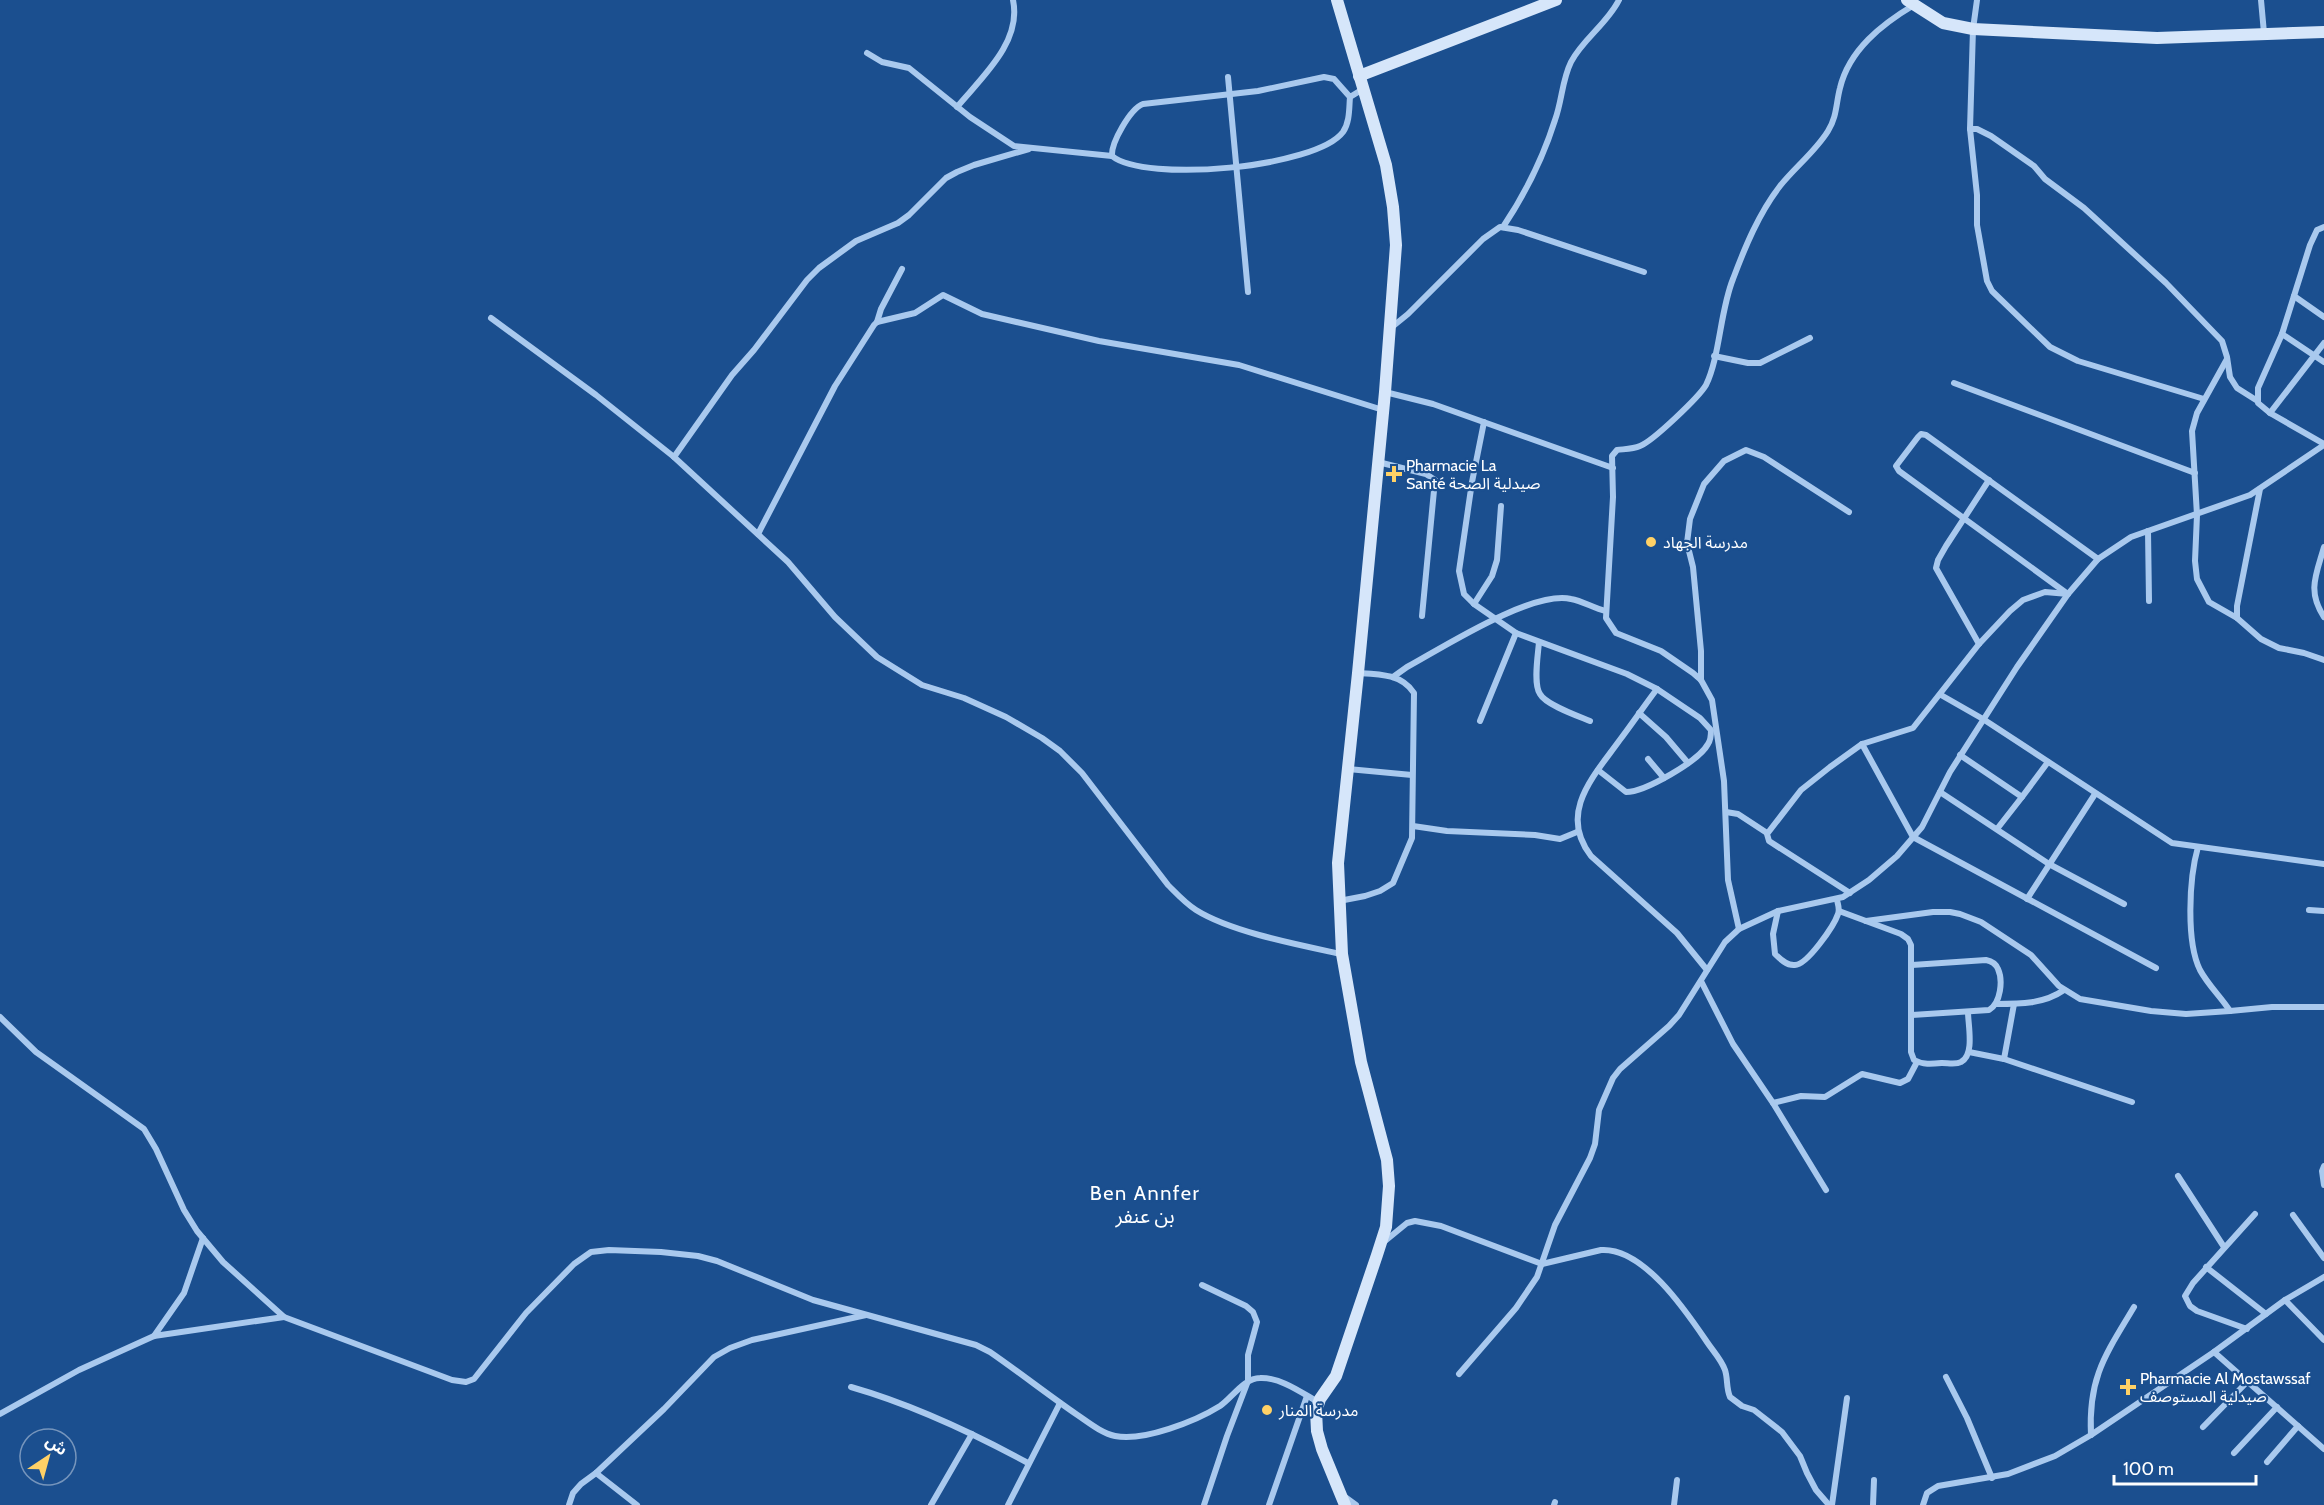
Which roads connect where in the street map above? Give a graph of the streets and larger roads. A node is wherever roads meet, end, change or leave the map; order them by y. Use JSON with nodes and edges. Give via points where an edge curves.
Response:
{"nodes":[{"id":1,"x":1013,"y":0,"type":"edge"},
{"id":2,"x":1337,"y":0,"type":"edge"},
{"id":3,"x":1556,"y":0,"type":"edge"},
{"id":4,"x":1619,"y":0,"type":"edge"},
{"id":5,"x":1977,"y":0,"type":"edge"},
{"id":6,"x":2261,"y":0,"type":"edge"},
{"id":7,"x":1910,"y":3,"type":"edge"},
{"id":8,"x":1973,"y":29,"type":"junction"},
{"id":9,"x":2324,"y":32,"type":"edge"},
{"id":10,"x":2264,"y":33,"type":"junction"},
{"id":11,"x":867,"y":53,"type":"dead end"},
{"id":12,"x":1359,"y":76,"type":"junction"},
{"id":13,"x":1228,"y":77,"type":"dead end"},
{"id":14,"x":1363,"y":89,"type":"junction"},
{"id":15,"x":1230,"y":94,"type":"junction"},
{"id":16,"x":1350,"y":97,"type":"junction"},
{"id":17,"x":957,"y":107,"type":"junction"},
{"id":18,"x":1970,"y":129,"type":"junction"},
{"id":19,"x":1029,"y":149,"type":"junction"},
{"id":20,"x":1112,"y":156,"type":"junction"},
{"id":21,"x":1237,"y":168,"type":"junction"},
{"id":22,"x":1503,"y":227,"type":"junction"},
{"id":23,"x":2324,"y":227,"type":"edge"},
{"id":24,"x":902,"y":269,"type":"dead end"},
{"id":25,"x":1644,"y":272,"type":"dead end"},
{"id":26,"x":1248,"y":292,"type":"dead end"},
{"id":27,"x":2294,"y":296,"type":"junction"},
{"id":28,"x":2324,"y":317,"type":"edge"},
{"id":29,"x":491,"y":318,"type":"dead end"},
{"id":30,"x":877,"y":322,"type":"junction"},
{"id":31,"x":1390,"y":329,"type":"junction"},
{"id":32,"x":2282,"y":334,"type":"junction"},
{"id":33,"x":1810,"y":338,"type":"dead end"},
{"id":34,"x":2324,"y":343,"type":"edge"},
{"id":35,"x":2315,"y":355,"type":"junction"},
{"id":36,"x":1714,"y":356,"type":"junction"},
{"id":37,"x":2228,"y":359,"type":"junction"},
{"id":38,"x":2324,"y":362,"type":"edge"},
{"id":39,"x":1954,"y":383,"type":"dead end"},
{"id":40,"x":1385,"y":392,"type":"junction"},
{"id":41,"x":2204,"y":399,"type":"junction"},
{"id":42,"x":2256,"y":400,"type":"junction"},
{"id":43,"x":1383,"y":410,"type":"junction"},
{"id":44,"x":2270,"y":413,"type":"junction"},
{"id":45,"x":1484,"y":422,"type":"junction"},
{"id":46,"x":2324,"y":444,"type":"edge"},
{"id":47,"x":674,"y":458,"type":"junction"},
{"id":48,"x":1377,"y":462,"type":"junction"},
{"id":49,"x":1613,"y":468,"type":"junction"},
{"id":50,"x":2195,"y":473,"type":"junction"},
{"id":51,"x":1989,"y":480,"type":"junction"},
{"id":52,"x":2260,"y":489,"type":"junction"},
{"id":53,"x":1501,"y":506,"type":"dead end"},
{"id":54,"x":1849,"y":512,"type":"dead end"},
{"id":55,"x":2197,"y":515,"type":"junction"},
{"id":56,"x":1965,"y":519,"type":"junction"},
{"id":57,"x":2148,"y":531,"type":"junction"},
{"id":58,"x":758,"y":534,"type":"junction"},
{"id":59,"x":2324,"y":547,"type":"edge"},
{"id":60,"x":2098,"y":559,"type":"junction"},
{"id":61,"x":2068,"y":594,"type":"junction"},
{"id":62,"x":2149,"y":602,"type":"dead end"},
{"id":63,"x":1474,"y":604,"type":"junction"},
{"id":64,"x":1606,"y":610,"type":"junction"},
{"id":65,"x":1422,"y":616,"type":"dead end"},
{"id":66,"x":2324,"y":617,"type":"edge"},
{"id":67,"x":1494,"y":618,"type":"junction"},
{"id":68,"x":2238,"y":618,"type":"junction"},
{"id":69,"x":1516,"y":633,"type":"junction"},
{"id":70,"x":1539,"y":642,"type":"junction"},
{"id":71,"x":1979,"y":644,"type":"junction"},
{"id":72,"x":2324,"y":660,"type":"edge"},
{"id":73,"x":1358,"y":673,"type":"junction"},
{"id":74,"x":1393,"y":677,"type":"junction"},
{"id":75,"x":1701,"y":680,"type":"junction"},
{"id":76,"x":1657,"y":689,"type":"junction"},
{"id":77,"x":1941,"y":695,"type":"junction"},
{"id":78,"x":1639,"y":713,"type":"junction"},
{"id":79,"x":1983,"y":719,"type":"junction"},
{"id":80,"x":1480,"y":721,"type":"dead end"},
{"id":81,"x":1590,"y":721,"type":"dead end"},
{"id":82,"x":1862,"y":744,"type":"junction"},
{"id":83,"x":1960,"y":755,"type":"junction"},
{"id":84,"x":1648,"y":759,"type":"dead end"},
{"id":85,"x":2048,"y":762,"type":"junction"},
{"id":86,"x":1688,"y":763,"type":"junction"},
{"id":87,"x":1348,"y":769,"type":"junction"},
{"id":88,"x":1598,"y":770,"type":"junction"},
{"id":89,"x":1412,"y":775,"type":"junction"},
{"id":90,"x":1664,"y":778,"type":"junction"},
{"id":91,"x":1940,"y":792,"type":"junction"},
{"id":92,"x":2095,"y":794,"type":"junction"},
{"id":93,"x":2022,"y":797,"type":"junction"},
{"id":94,"x":1726,"y":812,"type":"junction"},
{"id":95,"x":1413,"y":826,"type":"junction"},
{"id":96,"x":1997,"y":829,"type":"junction"},
{"id":97,"x":1577,"y":832,"type":"junction"},
{"id":98,"x":1767,"y":833,"type":"junction"},
{"id":99,"x":1913,"y":837,"type":"junction"},
{"id":100,"x":2198,"y":847,"type":"junction"},
{"id":101,"x":2049,"y":864,"type":"junction"},
{"id":102,"x":2324,"y":864,"type":"edge"},
{"id":103,"x":1850,"y":893,"type":"junction"},
{"id":104,"x":2027,"y":898,"type":"junction"},
{"id":105,"x":1837,"y":900,"type":"junction"},
{"id":106,"x":1339,"y":901,"type":"junction"},
{"id":107,"x":2124,"y":904,"type":"dead end"},
{"id":108,"x":1839,"y":910,"type":"junction"},
{"id":109,"x":2309,"y":910,"type":"dead end"},
{"id":110,"x":1778,"y":911,"type":"junction"},
{"id":111,"x":2324,"y":911,"type":"edge"},
{"id":112,"x":1866,"y":921,"type":"junction"},
{"id":113,"x":1739,"y":929,"type":"junction"},
{"id":114,"x":1342,"y":954,"type":"junction"},
{"id":115,"x":1912,"y":965,"type":"junction"},
{"id":116,"x":2156,"y":968,"type":"dead end"},
{"id":117,"x":1707,"y":970,"type":"junction"},
{"id":118,"x":1701,"y":981,"type":"junction"},
{"id":119,"x":2064,"y":990,"type":"junction"},
{"id":120,"x":1996,"y":1004,"type":"junction"},
{"id":121,"x":2014,"y":1004,"type":"junction"},
{"id":122,"x":2324,"y":1007,"type":"edge"},
{"id":123,"x":2230,"y":1011,"type":"junction"},
{"id":124,"x":1968,"y":1012,"type":"junction"},
{"id":125,"x":1912,"y":1015,"type":"junction"},
{"id":126,"x":0,"y":1017,"type":"edge"},
{"id":127,"x":1969,"y":1052,"type":"junction"},
{"id":128,"x":2004,"y":1059,"type":"junction"},
{"id":129,"x":1917,"y":1062,"type":"junction"},
{"id":130,"x":2132,"y":1102,"type":"dead end"},
{"id":131,"x":1773,"y":1103,"type":"junction"},
{"id":132,"x":2324,"y":1166,"type":"edge"},
{"id":133,"x":2178,"y":1176,"type":"dead end"},
{"id":134,"x":2324,"y":1185,"type":"edge"},
{"id":135,"x":1826,"y":1190,"type":"dead end"},
{"id":136,"x":2255,"y":1214,"type":"dead end"},
{"id":137,"x":2294,"y":1215,"type":"dead end"},
{"id":138,"x":203,"y":1238,"type":"junction"},
{"id":139,"x":1380,"y":1246,"type":"junction"},
{"id":140,"x":2224,"y":1247,"type":"junction"},
{"id":141,"x":2324,"y":1258,"type":"edge"},
{"id":142,"x":1542,"y":1264,"type":"junction"},
{"id":143,"x":2206,"y":1267,"type":"junction"},
{"id":144,"x":2324,"y":1277,"type":"edge"},
{"id":145,"x":1202,"y":1285,"type":"dead end"},
{"id":146,"x":2285,"y":1300,"type":"junction"},
{"id":147,"x":2134,"y":1307,"type":"dead end"},
{"id":148,"x":2266,"y":1314,"type":"junction"},
{"id":149,"x":867,"y":1315,"type":"junction"},
{"id":150,"x":284,"y":1317,"type":"junction"},
{"id":151,"x":2247,"y":1329,"type":"junction"},
{"id":152,"x":154,"y":1336,"type":"junction"},
{"id":153,"x":2324,"y":1340,"type":"edge"},
{"id":154,"x":2214,"y":1352,"type":"junction"},
{"id":155,"x":1459,"y":1374,"type":"dead end"},
{"id":156,"x":1946,"y":1377,"type":"dead end"},
{"id":157,"x":1248,"y":1381,"type":"junction"},
{"id":158,"x":2247,"y":1382,"type":"junction"},
{"id":159,"x":851,"y":1388,"type":"dead end"},
{"id":160,"x":1307,"y":1396,"type":"junction"},
{"id":161,"x":1847,"y":1398,"type":"dead end"},
{"id":162,"x":1318,"y":1402,"type":"junction"},
{"id":163,"x":1060,"y":1403,"type":"junction"},
{"id":164,"x":2277,"y":1407,"type":"junction"},
{"id":165,"x":0,"y":1414,"type":"edge"},
{"id":166,"x":2298,"y":1426,"type":"junction"},
{"id":167,"x":2203,"y":1427,"type":"dead end"},
{"id":168,"x":972,"y":1434,"type":"junction"},
{"id":169,"x":2091,"y":1435,"type":"junction"},
{"id":170,"x":2324,"y":1449,"type":"edge"},
{"id":171,"x":2234,"y":1453,"type":"dead end"},
{"id":172,"x":2267,"y":1462,"type":"dead end"},
{"id":173,"x":1028,"y":1463,"type":"junction"},
{"id":174,"x":596,"y":1473,"type":"junction"},
{"id":175,"x":1992,"y":1478,"type":"junction"},
{"id":176,"x":1677,"y":1480,"type":"dead end"},
{"id":177,"x":1874,"y":1480,"type":"dead end"},
{"id":178,"x":1343,"y":1499,"type":"edge"},
{"id":179,"x":569,"y":1505,"type":"edge"},
{"id":180,"x":637,"y":1505,"type":"edge"},
{"id":181,"x":931,"y":1505,"type":"edge"},
{"id":182,"x":1008,"y":1505,"type":"edge"},
{"id":183,"x":1204,"y":1505,"type":"edge"},
{"id":184,"x":1269,"y":1505,"type":"edge"},
{"id":185,"x":1356,"y":1505,"type":"edge"},
{"id":186,"x":1674,"y":1505,"type":"edge"},
{"id":187,"x":1830,"y":1505,"type":"edge"},
{"id":188,"x":1873,"y":1505,"type":"edge"},
{"id":189,"x":1923,"y":1505,"type":"edge"}],
"edges":[{"from":1,"to":17,"type":"street","via":[[1012,33]]},
{"from":2,"to":12,"type":"street"},
{"from":3,"to":12,"type":"street"},
{"from":4,"to":22,"type":"street","via":[[1571,63],[1547,143]]},
{"from":5,"to":8,"type":"street"},
{"from":6,"to":10,"type":"street"},
{"from":7,"to":8,"type":"street","via":[[1942,23]]},
{"from":7,"to":36,"type":"street","via":[[1875,32],[1851,61],[1828,130],[1769,203],[1732,280]]},
{"from":8,"to":10,"type":"street","via":[[2157,38]]},
{"from":8,"to":18,"type":"street"},
{"from":9,"to":10,"type":"street"},
{"from":11,"to":17,"type":"street","via":[[882,62],[909,68]]},
{"from":12,"to":14,"type":"street"},
{"from":13,"to":15,"type":"street"},
{"from":14,"to":16,"type":"street"},
{"from":14,"to":31,"type":"street","via":[[1386,165],[1393,207],[1395,265]]},
{"from":15,"to":16,"type":"street","via":[[1330,77]]},
{"from":15,"to":20,"type":"street","via":[[1139,105],[1118,136]]},
{"from":15,"to":21,"type":"street"},
{"from":16,"to":21,"type":"street","via":[[1346,126],[1336,138],[1302,155]]},
{"from":17,"to":19,"type":"street","via":[[1014,146]]},
{"from":18,"to":37,"type":"street","via":[[1977,129],[2015,152],[2084,208],[2222,341]]},
{"from":18,"to":41,"type":"street","via":[[1977,225],[1992,291],[2050,347],[2078,361]]},
{"from":19,"to":20,"type":"street"},
{"from":19,"to":47,"type":"street","via":[[974,165],[946,178],[898,223],[856,241],[819,268],[732,375]]},
{"from":20,"to":21,"type":"street","via":[[1127,164],[1153,167]]},
{"from":21,"to":26,"type":"street"},
{"from":22,"to":25,"type":"street"},
{"from":22,"to":31,"type":"street","via":[[1483,239]]},
{"from":23,"to":27,"type":"street","via":[[2317,230],[2313,239]]},
{"from":24,"to":30,"type":"street"},
{"from":27,"to":28,"type":"street"},
{"from":27,"to":32,"type":"street"},
{"from":29,"to":47,"type":"street"},
{"from":30,"to":43,"type":"street","via":[[915,313],[944,295],[982,315],[1099,341],[1239,365]]},
{"from":30,"to":58,"type":"street","via":[[835,386]]},
{"from":31,"to":40,"type":"street"},
{"from":32,"to":35,"type":"street"},
{"from":32,"to":42,"type":"street"},
{"from":33,"to":36,"type":"street","via":[[1760,363]]},
{"from":34,"to":35,"type":"street"},
{"from":35,"to":38,"type":"street"},
{"from":35,"to":44,"type":"street"},
{"from":36,"to":49,"type":"street","via":[[1706,385],[1688,406],[1644,444],[1615,451]]},
{"from":37,"to":41,"type":"street"},
{"from":37,"to":42,"type":"street","via":[[2230,377],[2237,388]]},
{"from":39,"to":50,"type":"street"},
{"from":40,"to":43,"type":"street"},
{"from":40,"to":45,"type":"street"},
{"from":41,"to":50,"type":"street","via":[[2192,431]]},
{"from":42,"to":44,"type":"street"},
{"from":43,"to":48,"type":"street"},
{"from":44,"to":46,"type":"street"},
{"from":45,"to":49,"type":"street"},
{"from":45,"to":63,"type":"street","via":[[1460,571],[1464,594]]},
{"from":46,"to":52,"type":"street"},
{"from":47,"to":58,"type":"street"},
{"from":48,"to":65,"type":"street","via":[[1426,474],[1435,480]]},
{"from":48,"to":73,"type":"street"},
{"from":49,"to":64,"type":"street"},
{"from":50,"to":55,"type":"street"},
{"from":51,"to":56,"type":"street"},
{"from":51,"to":56,"type":"street","via":[[1926,435],[1921,434],[1898,461],[1899,471]]},
{"from":51,"to":60,"type":"street"},
{"from":52,"to":55,"type":"street"},
{"from":52,"to":68,"type":"street","via":[[2237,606]]},
{"from":53,"to":63,"type":"street","via":[[1497,560]]},
{"from":54,"to":75,"type":"street","via":[[1764,457],[1746,450],[1724,461],[1704,484],[1690,519],[1688,543]]},
{"from":55,"to":57,"type":"street"},
{"from":55,"to":68,"type":"street","via":[[2197,579],[2209,602]]},
{"from":56,"to":61,"type":"street"},
{"from":56,"to":71,"type":"street","via":[[1936,568]]},
{"from":57,"to":60,"type":"street","via":[[2131,537]]},
{"from":57,"to":62,"type":"street"},
{"from":58,"to":114,"type":"street","via":[[855,637],[892,668],[922,685],[1006,717],[1060,752],[1082,773],[1168,885],[1195,909],[1231,926]]},
{"from":59,"to":66,"type":"street","via":[[2313,595]]},
{"from":60,"to":61,"type":"street"},
{"from":61,"to":71,"type":"street","via":[[2030,596]]},
{"from":61,"to":79,"type":"street"},
{"from":63,"to":67,"type":"street"},
{"from":64,"to":67,"type":"street","via":[[1570,598],[1548,599]]},
{"from":64,"to":75,"type":"street","via":[[1608,624],[1616,633],[1661,651]]},
{"from":67,"to":69,"type":"street"},
{"from":67,"to":74,"type":"street"},
{"from":68,"to":72,"type":"street","via":[[2270,644]]},
{"from":69,"to":70,"type":"street"},
{"from":69,"to":80,"type":"street"},
{"from":70,"to":76,"type":"street"},
{"from":70,"to":81,"type":"street","via":[[1540,695]]},
{"from":71,"to":77,"type":"street"},
{"from":73,"to":74,"type":"street"},
{"from":73,"to":87,"type":"street"},
{"from":74,"to":89,"type":"street","via":[[1409,685],[1414,693]]},
{"from":75,"to":94,"type":"street","via":[[1712,700]]},
{"from":76,"to":78,"type":"street"},
{"from":76,"to":86,"type":"street","via":[[1711,730],[1707,746]]},
{"from":77,"to":79,"type":"street"},
{"from":77,"to":82,"type":"street","via":[[1909,730]]},
{"from":78,"to":86,"type":"street"},
{"from":78,"to":88,"type":"street"},
{"from":79,"to":83,"type":"street"},
{"from":79,"to":85,"type":"street"},
{"from":82,"to":98,"type":"street","via":[[1801,790]]},
{"from":82,"to":99,"type":"street"},
{"from":83,"to":91,"type":"street"},
{"from":83,"to":93,"type":"street"},
{"from":84,"to":90,"type":"street"},
{"from":85,"to":92,"type":"street"},
{"from":85,"to":93,"type":"street"},
{"from":86,"to":90,"type":"street"},
{"from":87,"to":89,"type":"street"},
{"from":87,"to":106,"type":"street","via":[[1338,863]]},
{"from":88,"to":90,"type":"street","via":[[1629,792]]},
{"from":88,"to":97,"type":"street","via":[[1578,812]]},
{"from":89,"to":95,"type":"street"},
{"from":91,"to":96,"type":"street"},
{"from":91,"to":99,"type":"street"},
{"from":92,"to":100,"type":"street","via":[[2172,843]]},
{"from":92,"to":101,"type":"street"},
{"from":93,"to":96,"type":"street"},
{"from":94,"to":98,"type":"street","via":[[1738,814]]},
{"from":94,"to":113,"type":"street","via":[[1728,880]]},
{"from":95,"to":97,"type":"street","via":[[1560,839]]},
{"from":95,"to":106,"type":"street","via":[[1412,838],[1393,883],[1365,896]]},
{"from":96,"to":101,"type":"street"},
{"from":97,"to":117,"type":"street","via":[[1590,856],[1677,933]]},
{"from":98,"to":103,"type":"street","via":[[1769,841]]},
{"from":99,"to":103,"type":"street","via":[[1891,861]]},
{"from":99,"to":104,"type":"street"},
{"from":100,"to":102,"type":"street"},
{"from":100,"to":123,"type":"street","via":[[2192,881],[2191,937],[2200,970]]},
{"from":101,"to":104,"type":"street"},
{"from":101,"to":107,"type":"street"},
{"from":103,"to":105,"type":"street"},
{"from":104,"to":116,"type":"street"},
{"from":105,"to":108,"type":"street"},
{"from":105,"to":110,"type":"street"},
{"from":106,"to":114,"type":"street"},
{"from":108,"to":110,"type":"street","via":[[1811,955],[1804,963],[1795,965],[1775,954],[1773,934]]},
{"from":108,"to":112,"type":"street"},
{"from":109,"to":111,"type":"street"},
{"from":110,"to":113,"type":"street"},
{"from":112,"to":115,"type":"street","via":[[1908,939]]},
{"from":112,"to":119,"type":"street","via":[[1933,912],[1971,917],[2031,956]]},
{"from":113,"to":117,"type":"street","via":[[1725,942]]},
{"from":114,"to":139,"type":"street","via":[[1361,1062],[1387,1160],[1389,1206]]},
{"from":115,"to":120,"type":"street","via":[[1991,962],[1998,969],[2000,991]]},
{"from":115,"to":125,"type":"street"},
{"from":117,"to":118,"type":"street"},
{"from":118,"to":131,"type":"street","via":[[1732,1044]]},
{"from":118,"to":142,"type":"street","via":[[1669,1026],[1620,1068],[1606,1089],[1590,1158],[1555,1225]]},
{"from":119,"to":121,"type":"street","via":[[2043,1000]]},
{"from":119,"to":123,"type":"street","via":[[2089,1002],[2151,1011]]},
{"from":120,"to":121,"type":"street"},
{"from":120,"to":124,"type":"street","via":[[1989,1010]]},
{"from":121,"to":128,"type":"street"},
{"from":122,"to":123,"type":"street"},
{"from":124,"to":125,"type":"street"},
{"from":124,"to":127,"type":"street"},
{"from":125,"to":129,"type":"street","via":[[1911,1052]]},
{"from":126,"to":138,"type":"street","via":[[36,1052],[144,1129],[184,1210]]},
{"from":127,"to":128,"type":"street"},
{"from":127,"to":129,"type":"street","via":[[1957,1063]]},
{"from":128,"to":130,"type":"street"},
{"from":129,"to":131,"type":"street","via":[[1908,1079],[1900,1083],[1862,1074],[1825,1097],[1801,1096]]},
{"from":131,"to":135,"type":"street"},
{"from":132,"to":134,"type":"street"},
{"from":133,"to":140,"type":"street"},
{"from":136,"to":140,"type":"street"},
{"from":137,"to":141,"type":"street"},
{"from":138,"to":150,"type":"street","via":[[241,1280]]},
{"from":138,"to":152,"type":"street","via":[[184,1293]]},
{"from":139,"to":142,"type":"street","via":[[1407,1223],[1427,1222]]},
{"from":139,"to":162,"type":"street","via":[[1336,1376]]},
{"from":140,"to":143,"type":"street"},
{"from":142,"to":155,"type":"street","via":[[1527,1294]]},
{"from":142,"to":187,"type":"street","via":[[1611,1249],[1637,1262],[1695,1323],[1725,1371],[1730,1397],[1782,1432],[1800,1456],[1816,1490]]},
{"from":143,"to":148,"type":"street"},
{"from":143,"to":151,"type":"street","via":[[2188,1289],[2186,1302],[2197,1311]]},
{"from":144,"to":146,"type":"street"},
{"from":145,"to":157,"type":"street","via":[[1246,1306],[1255,1316]]},
{"from":146,"to":148,"type":"street"},
{"from":146,"to":153,"type":"street"},
{"from":147,"to":169,"type":"street","via":[[2097,1373],[2090,1401]]},
{"from":148,"to":151,"type":"street"},
{"from":149,"to":150,"type":"street","via":[[813,1300],[698,1256],[609,1250],[591,1252],[574,1264],[525,1314],[470,1381],[452,1380]]},
{"from":149,"to":163,"type":"street","via":[[983,1347]]},
{"from":149,"to":174,"type":"street","via":[[752,1341],[714,1357]]},
{"from":150,"to":152,"type":"street"},
{"from":151,"to":154,"type":"street"},
{"from":152,"to":165,"type":"street","via":[[80,1370]]},
{"from":154,"to":158,"type":"street"},
{"from":154,"to":169,"type":"street"},
{"from":156,"to":175,"type":"street"},
{"from":157,"to":160,"type":"street","via":[[1267,1378]]},
{"from":157,"to":163,"type":"street","via":[[1230,1399],[1207,1413],[1130,1437],[1107,1433]]},
{"from":157,"to":183,"type":"street"},
{"from":158,"to":164,"type":"street"},
{"from":158,"to":167,"type":"street"},
{"from":159,"to":168,"type":"street","via":[[900,1402]]},
{"from":160,"to":162,"type":"street"},
{"from":160,"to":184,"type":"street"},
{"from":161,"to":187,"type":"street"},
{"from":162,"to":178,"type":"street","via":[[1317,1431]]},
{"from":163,"to":173,"type":"street"},
{"from":164,"to":166,"type":"street"},
{"from":164,"to":171,"type":"street"},
{"from":166,"to":170,"type":"street"},
{"from":166,"to":172,"type":"street"},
{"from":168,"to":173,"type":"street"},
{"from":168,"to":181,"type":"street"},
{"from":169,"to":175,"type":"street","via":[[2038,1464]]},
{"from":173,"to":182,"type":"street"},
{"from":174,"to":179,"type":"street","via":[[578,1487]]},
{"from":174,"to":180,"type":"street"},
{"from":175,"to":189,"type":"street","via":[[1932,1488]]},
{"from":176,"to":186,"type":"street"},
{"from":177,"to":188,"type":"street"},
{"from":178,"to":185,"type":"street"}]}
